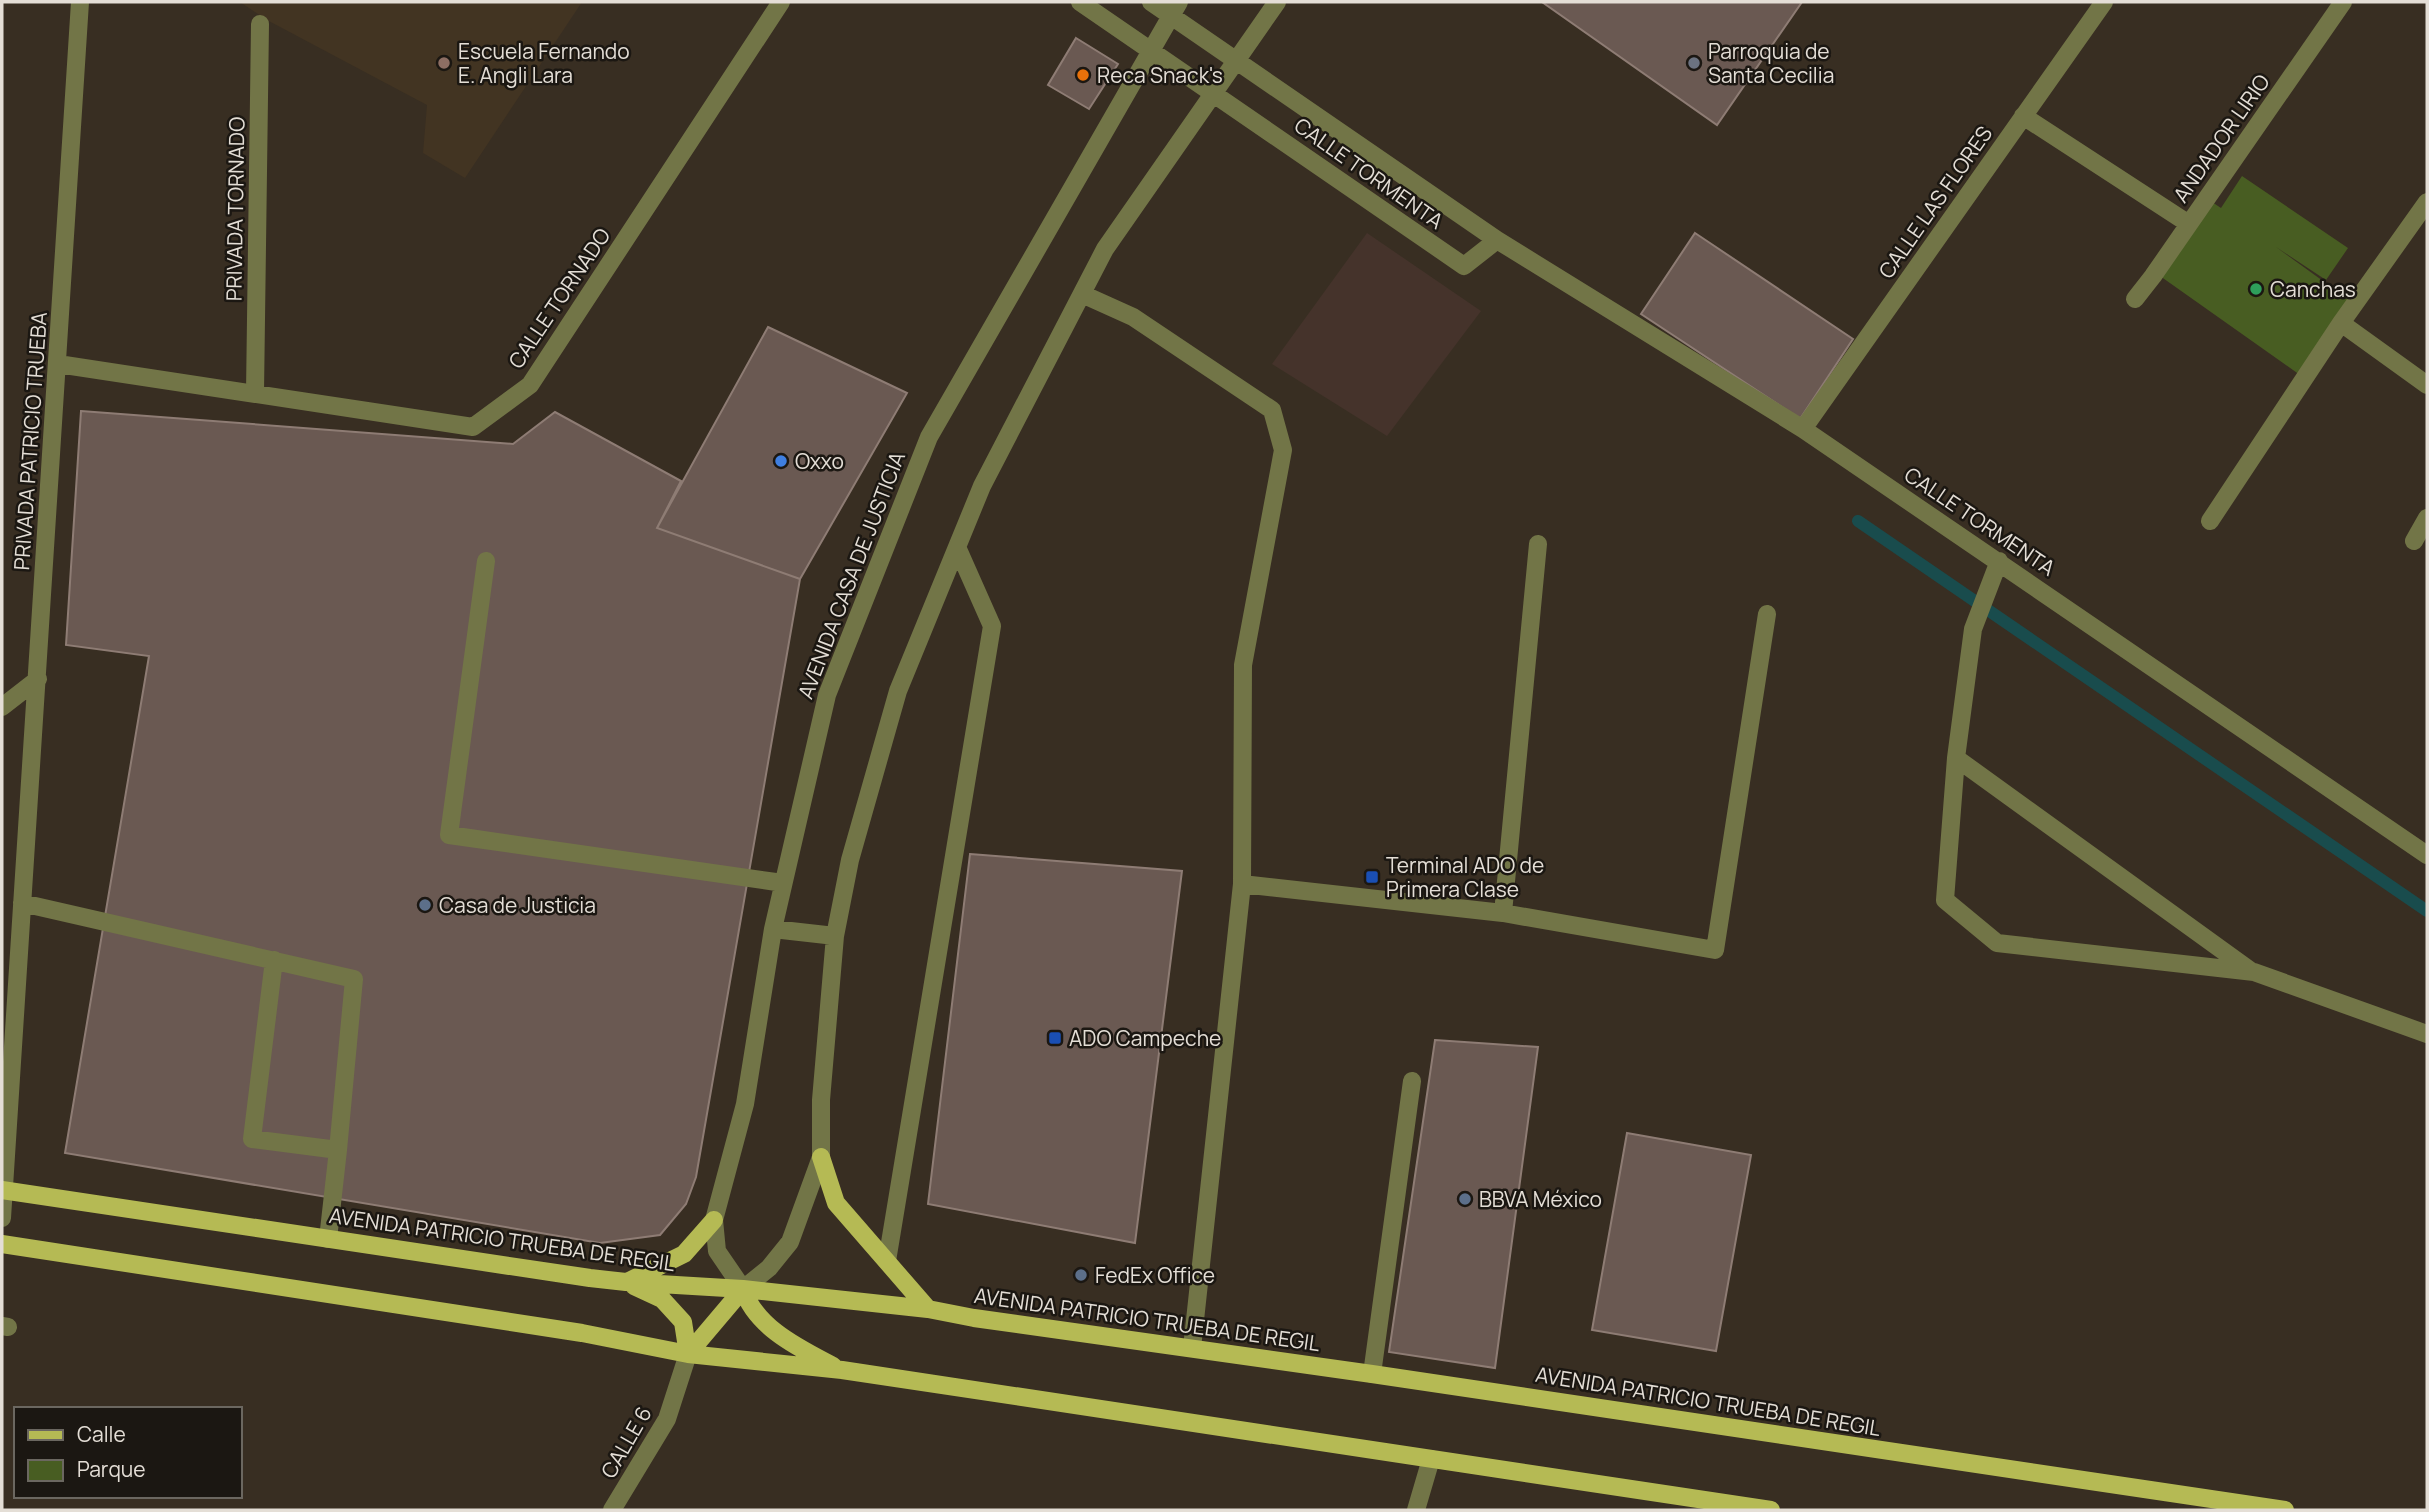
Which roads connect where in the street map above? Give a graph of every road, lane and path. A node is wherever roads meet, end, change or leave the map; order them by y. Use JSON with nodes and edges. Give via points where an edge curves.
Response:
{"nodes":[{"id":1,"x":80,"y":2,"type":"edge"},
{"id":2,"x":781,"y":2,"type":"edge"},
{"id":3,"x":1080,"y":2,"type":"edge"},
{"id":4,"x":1151,"y":2,"type":"edge"},
{"id":5,"x":1277,"y":2,"type":"edge"},
{"id":6,"x":2104,"y":2,"type":"edge"},
{"id":7,"x":2343,"y":2,"type":"edge"},
{"id":8,"x":1175,"y":8,"type":"edge"},
{"id":9,"x":260,"y":24,"type":"dead end"},
{"id":10,"x":1150,"y":50,"type":"junction"},
{"id":11,"x":1237,"y":61,"type":"junction"},
{"id":12,"x":1214,"y":93,"type":"junction"},
{"id":13,"x":2023,"y":116,"type":"junction"},
{"id":14,"x":2427,"y":202,"type":"edge"},
{"id":15,"x":2189,"y":223,"type":"junction"},
{"id":16,"x":1497,"y":240,"type":"junction"},
{"id":17,"x":1082,"y":294,"type":"junction"},
{"id":18,"x":2135,"y":299,"type":"dead end"},
{"id":19,"x":2341,"y":323,"type":"junction"},
{"id":20,"x":58,"y":364,"type":"junction"},
{"id":21,"x":2427,"y":385,"type":"edge"},
{"id":22,"x":255,"y":393,"type":"junction"},
{"id":23,"x":1803,"y":429,"type":"junction"},
{"id":24,"x":2427,"y":518,"type":"edge"},
{"id":25,"x":2210,"y":521,"type":"dead end"},
{"id":26,"x":2414,"y":541,"type":"dead end"},
{"id":27,"x":1538,"y":544,"type":"dead end"},
{"id":28,"x":957,"y":547,"type":"junction"},
{"id":29,"x":486,"y":561,"type":"dead end"},
{"id":30,"x":1999,"y":561,"type":"junction"},
{"id":31,"x":1767,"y":614,"type":"dead end"},
{"id":32,"x":37,"y":679,"type":"junction"},
{"id":33,"x":2,"y":707,"type":"edge"},
{"id":34,"x":1956,"y":758,"type":"junction"},
{"id":35,"x":2427,"y":855,"type":"edge"},
{"id":36,"x":783,"y":883,"type":"junction"},
{"id":37,"x":1242,"y":884,"type":"junction"},
{"id":38,"x":22,"y":903,"type":"junction"},
{"id":39,"x":1503,"y":913,"type":"junction"},
{"id":40,"x":773,"y":929,"type":"junction"},
{"id":41,"x":835,"y":936,"type":"junction"},
{"id":42,"x":274,"y":960,"type":"junction"},
{"id":43,"x":2254,"y":972,"type":"junction"},
{"id":44,"x":2427,"y":1034,"type":"edge"},
{"id":45,"x":1412,"y":1082,"type":"dead end"},
{"id":46,"x":5,"y":1130,"type":"edge"},
{"id":47,"x":338,"y":1150,"type":"junction"},
{"id":48,"x":821,"y":1157,"type":"junction"},
{"id":49,"x":2,"y":1190,"type":"edge"},
{"id":50,"x":2,"y":1218,"type":"edge"},
{"id":51,"x":714,"y":1220,"type":"junction"},
{"id":52,"x":328,"y":1239,"type":"junction"},
{"id":53,"x":2,"y":1244,"type":"edge"},
{"id":54,"x":887,"y":1261,"type":"junction"},
{"id":55,"x":625,"y":1282,"type":"junction"},
{"id":56,"x":743,"y":1289,"type":"junction"},
{"id":57,"x":928,"y":1309,"type":"junction"},
{"id":58,"x":1192,"y":1348,"type":"junction"},
{"id":59,"x":688,"y":1354,"type":"junction"},
{"id":60,"x":842,"y":1370,"type":"junction"},
{"id":61,"x":1372,"y":1374,"type":"junction"},
{"id":62,"x":1431,"y":1459,"type":"junction"},
{"id":63,"x":612,"y":1510,"type":"edge"},
{"id":64,"x":1416,"y":1510,"type":"edge"},
{"id":65,"x":1771,"y":1510,"type":"edge"},
{"id":66,"x":2285,"y":1510,"type":"edge"}],
"edges":[{"from":1,"to":20,"type":"street","name":"PRIVADA PATRICIO TRUEBA"},
{"from":2,"to":22,"type":"street","name":"CALLE TORNADO","via":[[530,385],[473,427]]},
{"from":3,"to":10,"type":"street"},
{"from":4,"to":8,"type":"street","name":"CALLE TORMENTA"},
{"from":5,"to":11,"type":"street"},
{"from":6,"to":13,"type":"street","name":"CALLE LAS FLORES"},
{"from":7,"to":15,"type":"street","name":"ANDADOR LIRIO"},
{"from":8,"to":10,"type":"street","name":"AVENIDA CASA DE JUSTICIA"},
{"from":8,"to":11,"type":"street","name":"CALLE TORMENTA"},
{"from":9,"to":22,"type":"street","name":"PRIVADA TORNADO"},
{"from":10,"to":12,"type":"street"},
{"from":10,"to":36,"type":"street","name":"AVENIDA CASA DE JUSTICIA","via":[[929,437],[827,695]]},
{"from":11,"to":12,"type":"street"},
{"from":11,"to":16,"type":"street","name":"CALLE TORMENTA"},
{"from":12,"to":16,"type":"street","name":"CALLE TORMENTA","via":[[1464,265]]},
{"from":12,"to":17,"type":"street","via":[[1105,249]]},
{"from":13,"to":15,"type":"street"},
{"from":13,"to":23,"type":"street","name":"CALLE LAS FLORES"},
{"from":14,"to":19,"type":"street"},
{"from":15,"to":18,"type":"street","name":"ANDADOR LIRIO"},
{"from":16,"to":23,"type":"street","name":"CALLE TORMENTA"},
{"from":17,"to":28,"type":"street","via":[[982,486]]},
{"from":17,"to":37,"type":"street","via":[[1133,317],[1272,410],[1280,437],[1283,450],[1243,666]]},
{"from":19,"to":21,"type":"street"},
{"from":19,"to":25,"type":"street"},
{"from":20,"to":22,"type":"street","name":"CALLE TORNADO"},
{"from":20,"to":32,"type":"street","name":"PRIVADA PATRICIO TRUEBA"},
{"from":23,"to":30,"type":"street","name":"CALLE TORMENTA"},
{"from":24,"to":26,"type":"street"},
{"from":27,"to":39,"type":"street"},
{"from":28,"to":41,"type":"street","via":[[898,691],[850,860]]},
{"from":28,"to":54,"type":"street","via":[[992,626]]},
{"from":29,"to":36,"type":"street","via":[[449,835]]},
{"from":30,"to":34,"type":"street","via":[[1973,629]]},
{"from":30,"to":35,"type":"street","name":"CALLE TORMENTA"},
{"from":31,"to":39,"type":"street","via":[[1715,950]]},
{"from":32,"to":33,"type":"street"},
{"from":32,"to":38,"type":"street","name":"PRIVADA PATRICIO TRUEBA"},
{"from":34,"to":43,"type":"street"},
{"from":34,"to":43,"type":"street","via":[[1945,900],[1997,943]]},
{"from":36,"to":40,"type":"street","name":"AVENIDA CASA DE JUSTICIA"},
{"from":37,"to":39,"type":"street"},
{"from":37,"to":58,"type":"street"},
{"from":38,"to":42,"type":"street"},
{"from":38,"to":46,"type":"street","name":"PRIVADA PATRICIO TRUEBA"},
{"from":40,"to":41,"type":"street"},
{"from":40,"to":51,"type":"street","name":"AVENIDA CASA DE JUSTICIA","via":[[745,1104]]},
{"from":41,"to":48,"type":"street","via":[[821,1100]]},
{"from":42,"to":47,"type":"street","via":[[354,979]]},
{"from":42,"to":47,"type":"street","via":[[253,1139]]},
{"from":43,"to":44,"type":"street"},
{"from":45,"to":61,"type":"street"},
{"from":46,"to":49,"type":"street","name":"PRIVADA PATRICIO TRUEBA"},
{"from":47,"to":52,"type":"street"},
{"from":48,"to":54,"type":"main road","via":[[836,1203]]},
{"from":48,"to":56,"type":"street","via":[[790,1242],[769,1268]]},
{"from":49,"to":50,"type":"street","name":"PRIVADA PATRICIO TRUEBA"},
{"from":49,"to":52,"type":"main road","name":"AVENIDA PATRICIO TRUEBA DE REGIL"},
{"from":51,"to":55,"type":"main road","via":[[684,1254]]},
{"from":51,"to":56,"type":"street","via":[[717,1251]]},
{"from":52,"to":55,"type":"main road","name":"AVENIDA PATRICIO TRUEBA DE REGIL"},
{"from":53,"to":59,"type":"main road"},
{"from":54,"to":57,"type":"main road"},
{"from":55,"to":56,"type":"main road","name":"AVENIDA PATRICIO TRUEBA DE REGIL"},
{"from":55,"to":59,"type":"main road","via":[[662,1300],[683,1322]]},
{"from":56,"to":57,"type":"main road","name":"AVENIDA PATRICIO TRUEBA DE REGIL"},
{"from":56,"to":59,"type":"main road"},
{"from":56,"to":60,"type":"main road","via":[[748,1304],[786,1341]]},
{"from":57,"to":58,"type":"main road","name":"AVENIDA PATRICIO TRUEBA DE REGIL"},
{"from":58,"to":61,"type":"main road","name":"AVENIDA PATRICIO TRUEBA DE REGIL"},
{"from":59,"to":60,"type":"main road"},
{"from":59,"to":63,"type":"street","name":"CALLE 6","via":[[667,1419]]},
{"from":60,"to":62,"type":"main road"},
{"from":61,"to":66,"type":"main road","name":"AVENIDA PATRICIO TRUEBA DE REGIL"},
{"from":62,"to":64,"type":"street"},
{"from":62,"to":65,"type":"main road"}]}
